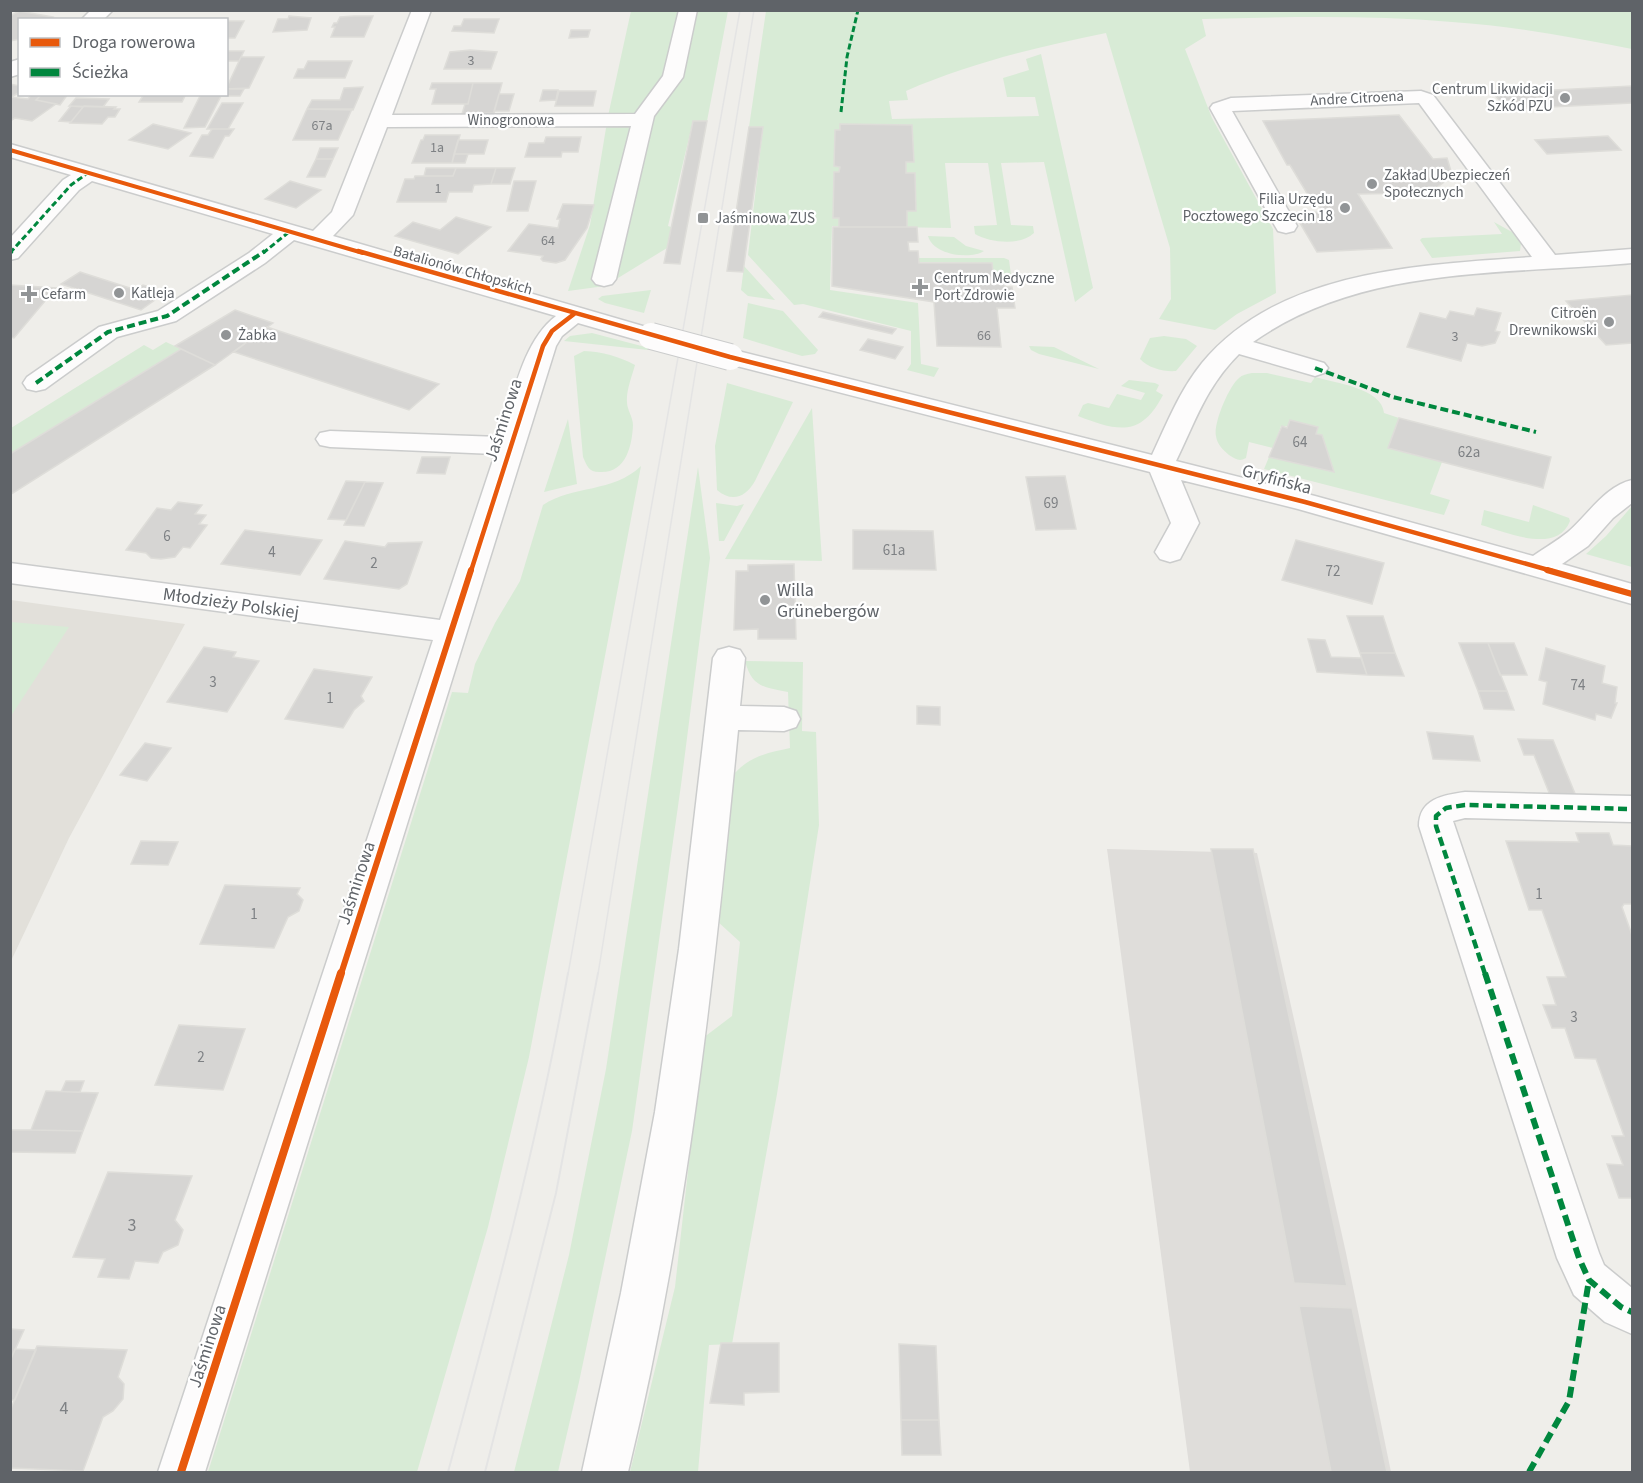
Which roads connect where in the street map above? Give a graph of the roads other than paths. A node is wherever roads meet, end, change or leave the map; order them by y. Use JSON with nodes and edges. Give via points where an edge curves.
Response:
{"nodes":[{"id":1,"x":422,"y":10,"type":"edge"},
{"id":2,"x":688,"y":10,"type":"edge"},
{"id":3,"x":643,"y":120,"type":"junction"},
{"id":4,"x":379,"y":121,"type":"junction"},
{"id":5,"x":10,"y":150,"type":"edge"},
{"id":6,"x":88,"y":173,"type":"junction"},
{"id":7,"x":1286,"y":226,"type":"dead end"},
{"id":8,"x":290,"y":232,"type":"junction"},
{"id":9,"x":316,"y":240,"type":"junction"},
{"id":10,"x":10,"y":253,"type":"edge"},
{"id":11,"x":1632,"y":256,"type":"edge"},
{"id":12,"x":1548,"y":262,"type":"junction"},
{"id":13,"x":603,"y":279,"type":"dead end"},
{"id":14,"x":574,"y":314,"type":"junction"},
{"id":15,"x":1235,"y":345,"type":"junction"},
{"id":16,"x":1315,"y":368,"type":"dead end"},
{"id":17,"x":36,"y":383,"type":"dead end"},
{"id":18,"x":912,"y":403,"type":"joint"},
{"id":19,"x":330,"y":439,"type":"dead end"},
{"id":20,"x":511,"y":446,"type":"junction"},
{"id":21,"x":1161,"y":464,"type":"junction"},
{"id":22,"x":1632,"y":489,"type":"edge"},
{"id":23,"x":1170,"y":552,"type":"dead end"},
{"id":24,"x":1539,"y":566,"type":"junction"},
{"id":25,"x":10,"y":573,"type":"edge"},
{"id":26,"x":1632,"y":594,"type":"edge"},
{"id":27,"x":451,"y":632,"type":"junction"},
{"id":28,"x":729,"y":658,"type":"dead end"},
{"id":29,"x":722,"y":718,"type":"junction"},
{"id":30,"x":784,"y":719,"type":"dead end"},
{"id":31,"x":1632,"y":809,"type":"edge"},
{"id":32,"x":1632,"y":1312,"type":"edge"},
{"id":33,"x":181,"y":1473,"type":"edge"},
{"id":34,"x":605,"y":1473,"type":"edge"}],
"edges":[{"from":1,"to":4,"type":"street"},
{"from":2,"to":3,"type":"street","via":[[673,77]]},
{"from":3,"to":4,"type":"street","name":"Winogronowa"},
{"from":3,"to":13,"type":"street"},
{"from":4,"to":9,"type":"street","via":[[342,215]]},
{"from":5,"to":6,"type":"street","name":"Batalionów Chłopskich"},
{"from":6,"to":8,"type":"street","name":"Batalionów Chłopskich"},
{"from":6,"to":10,"type":"street","via":[[71,185]]},
{"from":7,"to":12,"type":"street","name":"Andre Citroena","via":[[1220,108],[1231,104],[1420,97],[1426,99]]},
{"from":8,"to":9,"type":"street","name":"Batalionów Chłopskich"},
{"from":8,"to":17,"type":"street","via":[[167,316],[108,332]]},
{"from":9,"to":14,"type":"street","name":"Batalionów Chłopskich"},
{"from":11,"to":12,"type":"street"},
{"from":12,"to":15,"type":"street","via":[[1413,274],[1316,296],[1264,323]]},
{"from":14,"to":18,"type":"street","name":"Batalionów Chłopskich","bridge":true},
{"from":14,"to":20,"type":"street","name":"Jaśminowa","via":[[549,334]]},
{"from":15,"to":16,"type":"street"},
{"from":15,"to":21,"type":"street","via":[[1210,370]]},
{"from":18,"to":21,"type":"street","name":"Gryfińska"},
{"from":19,"to":20,"type":"street"},
{"from":20,"to":27,"type":"street","name":"Jaśminowa"},
{"from":21,"to":23,"type":"street","via":[[1185,523]]},
{"from":21,"to":24,"type":"street","name":"Gryfińska"},
{"from":22,"to":24,"type":"street","via":[[1578,539]]},
{"from":24,"to":26,"type":"street","name":"Gryfińska"},
{"from":25,"to":27,"type":"street","name":"Młodzieży Polskiej"},
{"from":27,"to":33,"type":"street","name":"Jaśminowa"},
{"from":28,"to":29,"type":"street"},
{"from":29,"to":30,"type":"street"},
{"from":29,"to":34,"type":"street","via":[[678,1091],[658,1214]]},
{"from":31,"to":32,"type":"street","via":[[1465,805],[1446,808],[1436,816],[1436,826],[1579,1258],[1589,1280]]}]}
